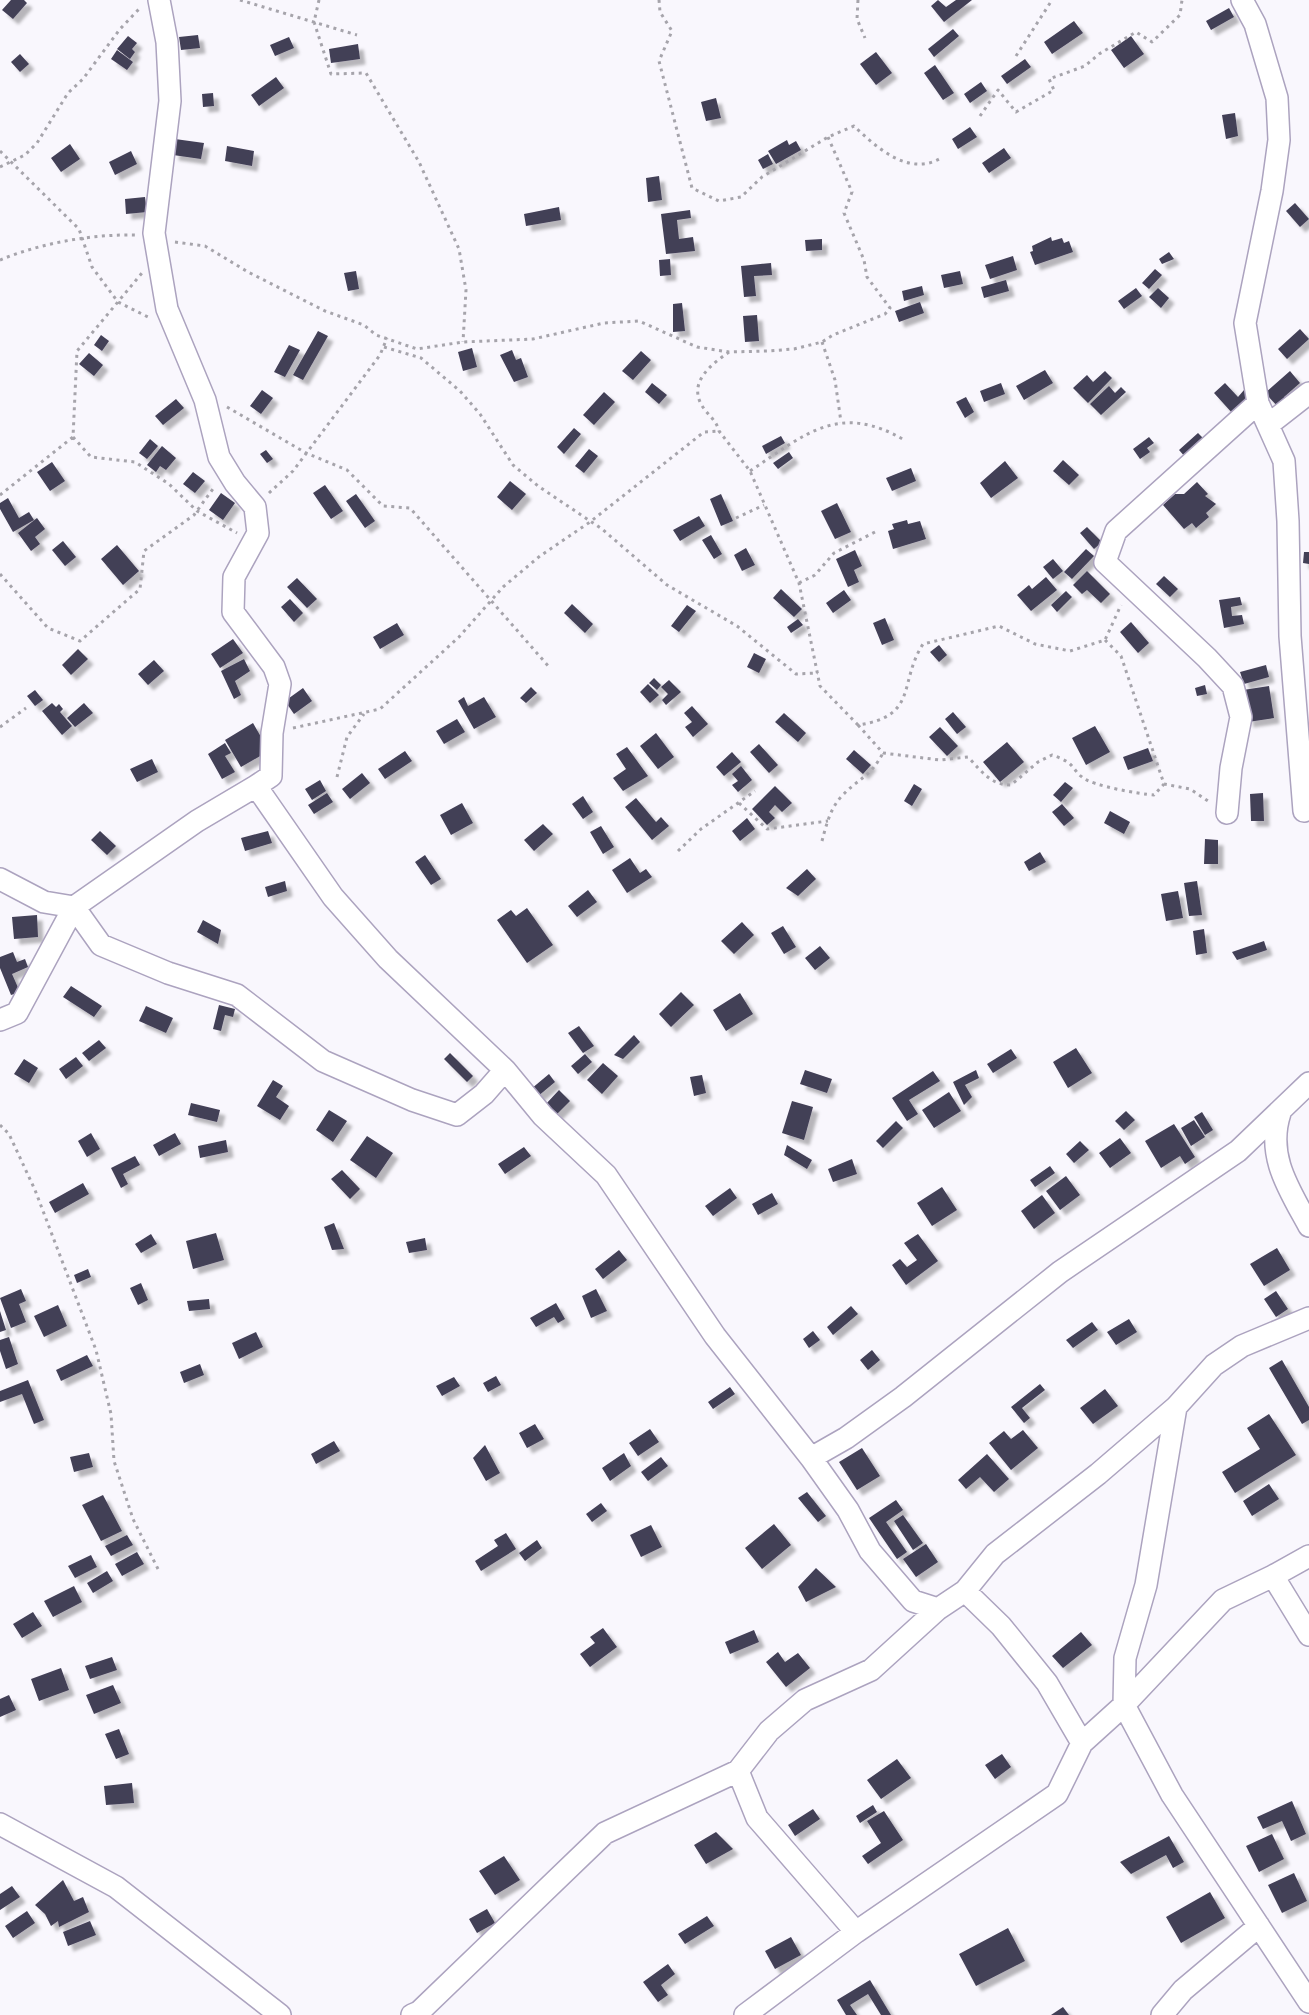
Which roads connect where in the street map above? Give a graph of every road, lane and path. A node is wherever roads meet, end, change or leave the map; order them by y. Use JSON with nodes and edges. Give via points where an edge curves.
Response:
{"nodes":[{"id":1,"x":148,"y":0,"type":"edge"},
{"id":2,"x":159,"y":0,"type":"edge"},
{"id":3,"x":240,"y":0,"type":"edge"},
{"id":4,"x":319,"y":0,"type":"edge"},
{"id":5,"x":659,"y":0,"type":"edge"},
{"id":6,"x":858,"y":0,"type":"edge"},
{"id":7,"x":1052,"y":0,"type":"edge"},
{"id":8,"x":1182,"y":0,"type":"edge"},
{"id":9,"x":1242,"y":0,"type":"edge"},
{"id":10,"x":314,"y":21,"type":"junction"},
{"id":11,"x":357,"y":35,"type":"dead end"},
{"id":12,"x":866,"y":38,"type":"dead end"},
{"id":13,"x":1016,"y":56,"type":"dead end"},
{"id":14,"x":980,"y":116,"type":"dead end"},
{"id":15,"x":828,"y":137,"type":"junction"},
{"id":16,"x":0,"y":151,"type":"edge"},
{"id":17,"x":941,"y":158,"type":"dead end"},
{"id":18,"x":8,"y":161,"type":"junction"},
{"id":19,"x":0,"y":167,"type":"edge"},
{"id":20,"x":155,"y":237,"type":"junction"},
{"id":21,"x":84,"y":239,"type":"junction"},
{"id":22,"x":0,"y":260,"type":"edge"},
{"id":23,"x":159,"y":262,"type":"junction"},
{"id":24,"x":118,"y":302,"type":"junction"},
{"id":25,"x":157,"y":322,"type":"dead end"},
{"id":26,"x":387,"y":339,"type":"junction"},
{"id":27,"x":462,"y":342,"type":"junction"},
{"id":28,"x":822,"y":342,"type":"junction"},
{"id":29,"x":384,"y":347,"type":"junction"},
{"id":30,"x":729,"y":352,"type":"junction"},
{"id":31,"x":202,"y":392,"type":"junction"},
{"id":32,"x":1309,"y":393,"type":"edge"},
{"id":33,"x":1258,"y":403,"type":"junction"},
{"id":34,"x":842,"y":422,"type":"junction"},
{"id":35,"x":1268,"y":425,"type":"junction"},
{"id":36,"x":719,"y":431,"type":"junction"},
{"id":37,"x":73,"y":437,"type":"junction"},
{"id":38,"x":906,"y":441,"type":"dead end"},
{"id":39,"x":306,"y":453,"type":"junction"},
{"id":40,"x":227,"y":470,"type":"junction"},
{"id":41,"x":750,"y":471,"type":"junction"},
{"id":42,"x":0,"y":495,"type":"edge"},
{"id":43,"x":765,"y":505,"type":"junction"},
{"id":44,"x":255,"y":507,"type":"junction"},
{"id":45,"x":197,"y":511,"type":"junction"},
{"id":46,"x":736,"y":518,"type":"dead end"},
{"id":47,"x":590,"y":522,"type":"junction"},
{"id":48,"x":875,"y":532,"type":"dead end"},
{"id":49,"x":250,"y":547,"type":"junction"},
{"id":50,"x":0,"y":574,"type":"edge"},
{"id":51,"x":799,"y":584,"type":"junction"},
{"id":52,"x":1133,"y":588,"type":"junction"},
{"id":53,"x":489,"y":600,"type":"junction"},
{"id":54,"x":1105,"y":640,"type":"junction"},
{"id":55,"x":550,"y":668,"type":"dead end"},
{"id":56,"x":818,"y":674,"type":"junction"},
{"id":57,"x":26,"y":708,"type":"dead end"},
{"id":58,"x":365,"y":713,"type":"junction"},
{"id":59,"x":858,"y":724,"type":"junction"},
{"id":60,"x":0,"y":727,"type":"edge"},
{"id":61,"x":272,"y":733,"type":"junction"},
{"id":62,"x":883,"y":753,"type":"junction"},
{"id":63,"x":337,"y":777,"type":"dead end"},
{"id":64,"x":1164,"y":784,"type":"junction"},
{"id":65,"x":256,"y":786,"type":"junction"},
{"id":66,"x":755,"y":791,"type":"dead end"},
{"id":67,"x":739,"y":803,"type":"junction"},
{"id":68,"x":1304,"y":811,"type":"dead end"},
{"id":69,"x":1227,"y":813,"type":"joint"},
{"id":70,"x":828,"y":821,"type":"junction"},
{"id":71,"x":822,"y":841,"type":"dead end"},
{"id":72,"x":678,"y":851,"type":"dead end"},
{"id":73,"x":0,"y":879,"type":"edge"},
{"id":74,"x":74,"y":907,"type":"junction"},
{"id":75,"x":0,"y":1020,"type":"edge"},
{"id":76,"x":505,"y":1070,"type":"junction"},
{"id":77,"x":1309,"y":1083,"type":"edge"},
{"id":78,"x":1280,"y":1113,"type":"junction"},
{"id":79,"x":0,"y":1125,"type":"edge"},
{"id":80,"x":1309,"y":1226,"type":"edge"},
{"id":81,"x":1309,"y":1318,"type":"edge"},
{"id":82,"x":1176,"y":1407,"type":"junction"},
{"id":83,"x":811,"y":1458,"type":"junction"},
{"id":84,"x":1309,"y":1556,"type":"edge"},
{"id":85,"x":159,"y":1571,"type":"dead end"},
{"id":86,"x":1273,"y":1576,"type":"junction"},
{"id":87,"x":965,"y":1591,"type":"junction"},
{"id":88,"x":938,"y":1609,"type":"junction"},
{"id":89,"x":1309,"y":1635,"type":"edge"},
{"id":90,"x":1124,"y":1705,"type":"junction"},
{"id":91,"x":1082,"y":1743,"type":"junction"},
{"id":92,"x":738,"y":1771,"type":"junction"},
{"id":93,"x":0,"y":1824,"type":"edge"},
{"id":94,"x":1259,"y":1926,"type":"junction"},
{"id":95,"x":856,"y":1932,"type":"junction"},
{"id":96,"x":1309,"y":2002,"type":"edge"},
{"id":97,"x":280,"y":2015,"type":"edge"},
{"id":98,"x":412,"y":2015,"type":"edge"},
{"id":99,"x":745,"y":2015,"type":"edge"},
{"id":100,"x":1162,"y":2015,"type":"edge"}],
"edges":[{"from":1,"to":18,"type":"path","via":[[68,93],[37,143],[25,155]]},
{"from":2,"to":20,"type":"street","via":[[167,42],[170,101]]},
{"from":3,"to":10,"type":"path"},
{"from":4,"to":10,"type":"path"},
{"from":5,"to":15,"type":"path","via":[[660,12],[672,31],[659,61],[693,188],[718,201],[741,197],[762,177]]},
{"from":6,"to":12,"type":"path","via":[[857,19]]},
{"from":7,"to":13,"type":"path"},
{"from":8,"to":14,"type":"path","via":[[1180,15],[1152,42],[1136,32],[1086,66],[1049,79],[1054,90],[1016,112],[998,90]]},
{"from":9,"to":33,"type":"street","via":[[1255,24],[1277,98],[1279,140],[1245,323]]},
{"from":10,"to":11,"type":"path"},
{"from":10,"to":27,"type":"path","via":[[330,74],[366,73],[445,214],[459,249],[466,290]]},
{"from":15,"to":17,"type":"path","via":[[854,126],[874,145],[902,162],[930,165]]},
{"from":15,"to":28,"type":"path","via":[[852,192],[844,213],[867,277],[890,308],[885,314]]},
{"from":16,"to":18,"type":"path"},
{"from":18,"to":19,"type":"path"},
{"from":18,"to":21,"type":"path","via":[[63,212]]},
{"from":20,"to":21,"type":"path","via":[[108,234]]},
{"from":20,"to":23,"type":"street"},
{"from":20,"to":26,"type":"path","via":[[205,246],[248,272]]},
{"from":21,"to":22,"type":"path","via":[[19,252]]},
{"from":21,"to":24,"type":"path","via":[[92,267]]},
{"from":23,"to":24,"type":"path","via":[[140,275]]},
{"from":23,"to":31,"type":"street","via":[[167,309]]},
{"from":24,"to":25,"type":"path"},
{"from":24,"to":37,"type":"path","via":[[77,351]]},
{"from":26,"to":27,"type":"path","via":[[417,349]]},
{"from":26,"to":29,"type":"path"},
{"from":27,"to":30,"type":"path","via":[[533,339],[604,323],[639,321],[697,346]]},
{"from":28,"to":30,"type":"path","via":[[794,349]]},
{"from":28,"to":34,"type":"path","via":[[835,380]]},
{"from":29,"to":39,"type":"path"},
{"from":29,"to":47,"type":"path","via":[[421,358],[460,391],[513,465]]},
{"from":30,"to":36,"type":"path","via":[[703,374],[698,385],[702,406]]},
{"from":31,"to":39,"type":"path"},
{"from":31,"to":40,"type":"street","via":[[219,457]]},
{"from":32,"to":35,"type":"street"},
{"from":33,"to":35,"type":"street"},
{"from":33,"to":52,"type":"street","via":[[1116,531],[1105,562]]},
{"from":34,"to":38,"type":"path","via":[[872,424]]},
{"from":34,"to":41,"type":"path","via":[[800,438]]},
{"from":35,"to":68,"type":"street","via":[[1284,461],[1290,636]]},
{"from":36,"to":41,"type":"path"},
{"from":36,"to":47,"type":"path","via":[[704,432]]},
{"from":37,"to":42,"type":"path"},
{"from":37,"to":45,"type":"path","via":[[90,457],[135,462],[169,484]]},
{"from":39,"to":44,"type":"path"},
{"from":39,"to":53,"type":"path","via":[[347,470],[383,506],[410,508]]},
{"from":40,"to":44,"type":"street"},
{"from":40,"to":45,"type":"path"},
{"from":41,"to":43,"type":"path"},
{"from":43,"to":46,"type":"path"},
{"from":43,"to":51,"type":"path"},
{"from":44,"to":49,"type":"street","via":[[258,533]]},
{"from":45,"to":49,"type":"path","via":[[233,529]]},
{"from":45,"to":50,"type":"path","via":[[144,551],[140,589],[80,640],[48,628]]},
{"from":47,"to":53,"type":"path","via":[[540,556]]},
{"from":47,"to":56,"type":"path","via":[[650,573],[737,626],[796,674]]},
{"from":48,"to":51,"type":"path","via":[[834,554],[815,576]]},
{"from":49,"to":61,"type":"street","via":[[234,577],[233,612],[274,667],[280,684]]},
{"from":51,"to":56,"type":"path"},
{"from":52,"to":54,"type":"path"},
{"from":52,"to":69,"type":"street","via":[[1233,686],[1241,717]]},
{"from":53,"to":55,"type":"path"},
{"from":53,"to":58,"type":"path","via":[[431,665],[380,709]]},
{"from":54,"to":59,"type":"path","via":[[1070,651],[1035,644],[999,626],[922,644],[911,662],[909,688],[897,709],[877,722]]},
{"from":54,"to":64,"type":"path","via":[[1121,656]]},
{"from":56,"to":59,"type":"path","via":[[820,686]]},
{"from":57,"to":60,"type":"path"},
{"from":58,"to":61,"type":"path"},
{"from":58,"to":63,"type":"path","via":[[347,737]]},
{"from":59,"to":62,"type":"path"},
{"from":61,"to":65,"type":"street","via":[[271,776]]},
{"from":62,"to":64,"type":"path","via":[[940,760],[968,757],[999,785],[1011,785],[1052,755],[1070,763],[1092,783],[1133,794],[1155,795]]},
{"from":62,"to":70,"type":"path","via":[[873,771],[840,798]]},
{"from":64,"to":69,"type":"path","via":[[1190,789]]},
{"from":65,"to":74,"type":"street","via":[[196,821]]},
{"from":65,"to":76,"type":"street","via":[[333,897],[388,959]]},
{"from":66,"to":67,"type":"path"},
{"from":67,"to":70,"type":"path","via":[[767,829]]},
{"from":67,"to":72,"type":"path","via":[[701,829]]},
{"from":70,"to":71,"type":"path"},
{"from":73,"to":74,"type":"street","via":[[45,902]]},
{"from":74,"to":75,"type":"street","via":[[17,1012]]},
{"from":74,"to":76,"type":"street","via":[[101,945],[168,973],[237,995],[323,1061],[412,1100],[458,1115]]},
{"from":76,"to":83,"type":"street","via":[[543,1116],[606,1175],[715,1336]]},
{"from":77,"to":78,"type":"street"},
{"from":78,"to":80,"type":"street","via":[[1274,1130],[1280,1168]]},
{"from":78,"to":83,"type":"street","via":[[1238,1151],[1060,1272],[903,1397]]},
{"from":79,"to":85,"type":"path","via":[[9,1134],[35,1190],[96,1350],[111,1414],[114,1461],[133,1519]]},
{"from":81,"to":82,"type":"street","via":[[1242,1346],[1214,1365]]},
{"from":82,"to":87,"type":"street","via":[[995,1554]]},
{"from":82,"to":90,"type":"street","via":[[1146,1585],[1125,1658]]},
{"from":83,"to":88,"type":"street","via":[[848,1510],[870,1551],[913,1600]]},
{"from":84,"to":86,"type":"street"},
{"from":86,"to":89,"type":"street"},
{"from":86,"to":90,"type":"street","via":[[1223,1600]]},
{"from":87,"to":88,"type":"street"},
{"from":87,"to":91,"type":"street","via":[[1001,1626],[1047,1683]]},
{"from":88,"to":92,"type":"street","via":[[871,1670],[805,1700],[770,1731]]},
{"from":90,"to":91,"type":"street"},
{"from":90,"to":94,"type":"street","via":[[1172,1795]]},
{"from":91,"to":95,"type":"street","via":[[1057,1794]]},
{"from":92,"to":95,"type":"street","via":[[757,1818]]},
{"from":92,"to":98,"type":"street","via":[[605,1833]]},
{"from":93,"to":97,"type":"street","via":[[116,1887]]},
{"from":94,"to":96,"type":"street"},
{"from":94,"to":100,"type":"street","via":[[1183,1990]]},
{"from":95,"to":99,"type":"street"}]}
